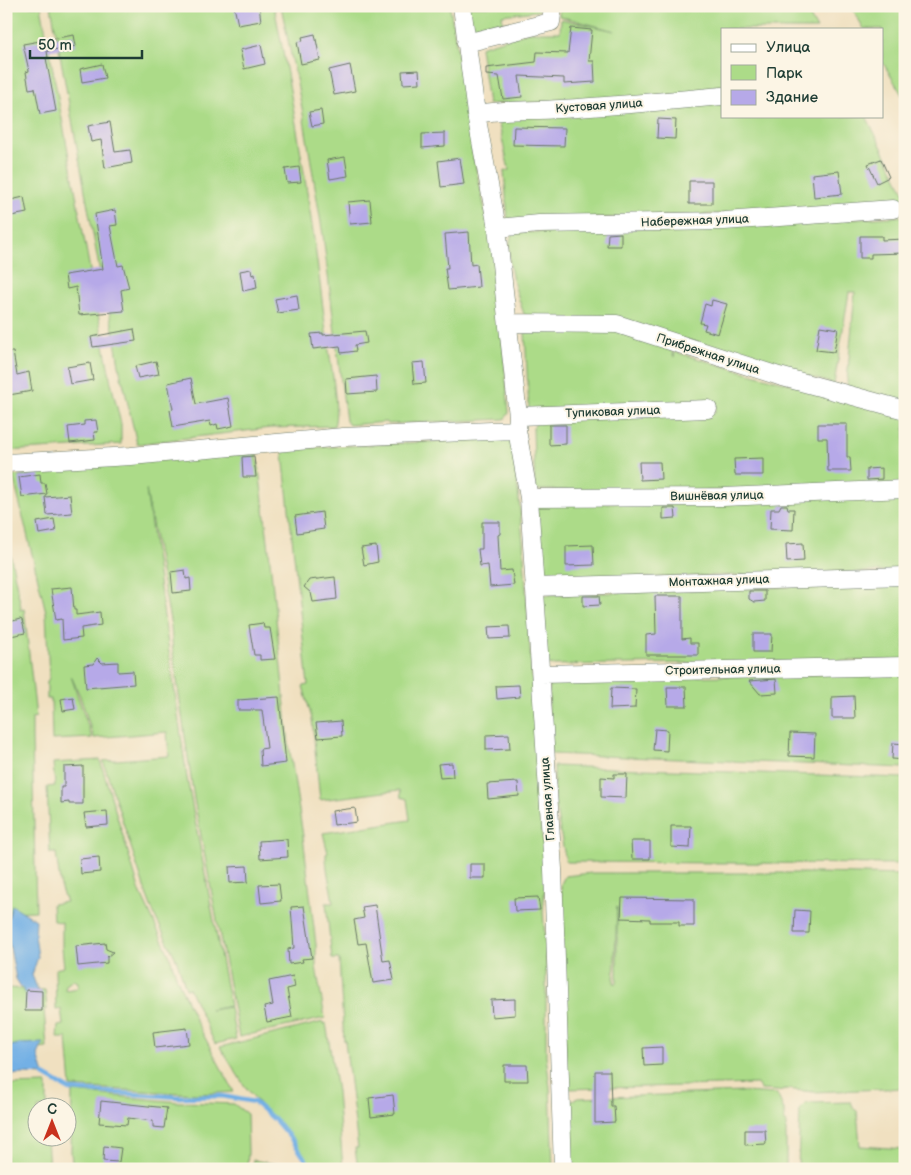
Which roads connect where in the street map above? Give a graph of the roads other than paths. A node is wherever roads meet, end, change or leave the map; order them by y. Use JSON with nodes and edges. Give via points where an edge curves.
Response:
{"nodes":[{"id":1,"x":462,"y":6,"type":"edge"},
{"id":2,"x":552,"y":6,"type":"edge"},
{"id":3,"x":466,"y":43,"type":"junction"},
{"id":4,"x":721,"y":96,"type":"edge"},
{"id":5,"x":476,"y":114,"type":"junction"},
{"id":6,"x":893,"y":209,"type":"dead end"},
{"id":7,"x":497,"y":228,"type":"junction"},
{"id":8,"x":508,"y":323,"type":"junction"},
{"id":9,"x":708,"y":409,"type":"dead end"},
{"id":10,"x":905,"y":410,"type":"edge"},
{"id":11,"x":518,"y":423,"type":"junction"},
{"id":12,"x":6,"y":463,"type":"edge"},
{"id":13,"x":905,"y":489,"type":"edge"},
{"id":14,"x":529,"y":498,"type":"junction"},
{"id":15,"x":905,"y":576,"type":"edge"},
{"id":16,"x":534,"y":587,"type":"junction"},
{"id":17,"x":905,"y":666,"type":"edge"},
{"id":18,"x":540,"y":674,"type":"junction"},
{"id":19,"x":563,"y":1169,"type":"edge"}],
"edges":[{"from":1,"to":3,"type":"street","name":"Главная улица"},
{"from":2,"to":3,"type":"street","via":[[551,22]]},
{"from":3,"to":5,"type":"street","name":"Главная улица"},
{"from":4,"to":5,"type":"street","name":"Кустовая улица","via":[[545,110],[496,110]]},
{"from":5,"to":7,"type":"street","name":"Главная улица"},
{"from":6,"to":7,"type":"street","name":"Набережная улица","via":[[724,221],[539,224]]},
{"from":7,"to":8,"type":"street","name":"Главная улица"},
{"from":8,"to":10,"type":"street","name":"Прибрежная улица","via":[[616,324],[779,376]]},
{"from":8,"to":11,"type":"street","name":"Главная улица"},
{"from":9,"to":11,"type":"street","name":"Тупиковая улица"},
{"from":11,"to":12,"type":"street","name":"Тупиковая улица","via":[[131,456]]},
{"from":11,"to":14,"type":"street","name":"Главная улица"},
{"from":13,"to":14,"type":"street","name":"Вишнёвая улица","via":[[723,497]]},
{"from":14,"to":16,"type":"street","name":"Главная улица"},
{"from":15,"to":16,"type":"street","name":"Монтажная улица"},
{"from":16,"to":18,"type":"street","name":"Главная улица"},
{"from":17,"to":18,"type":"street","name":"Строительная улица"},
{"from":18,"to":19,"type":"street","name":"Главная улица","via":[[553,869]]}]}
